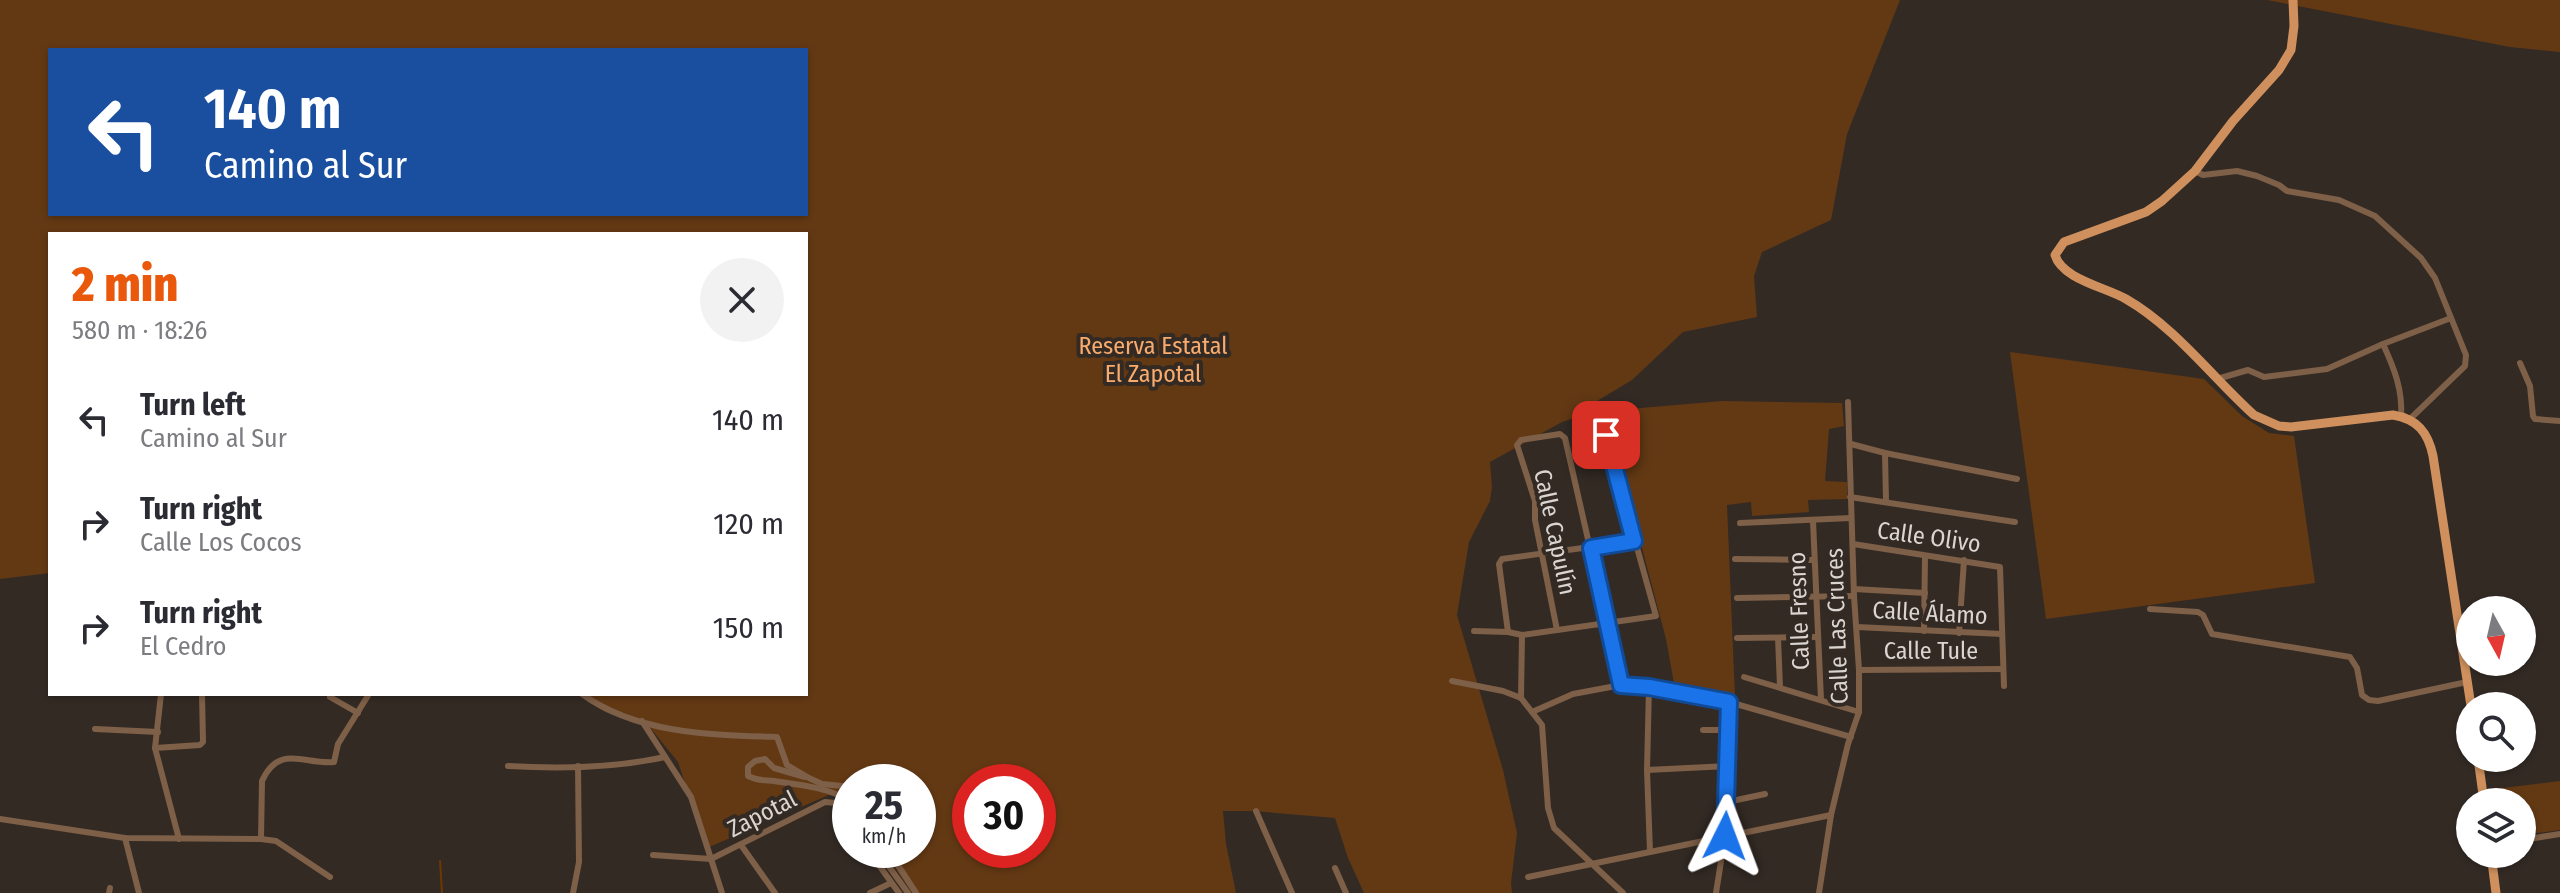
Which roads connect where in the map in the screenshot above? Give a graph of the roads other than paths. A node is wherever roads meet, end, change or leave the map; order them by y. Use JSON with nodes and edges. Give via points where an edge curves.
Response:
{"nodes":[{"id":1,"x":2293,"y":0,"type":"edge"},
{"id":2,"x":2195,"y":171,"type":"junction"},
{"id":3,"x":2451,"y":318,"type":"junction"},
{"id":4,"x":2383,"y":344,"type":"junction"},
{"id":5,"x":2520,"y":363,"type":"dead end"},
{"id":6,"x":2217,"y":379,"type":"junction"},
{"id":7,"x":1848,"y":402,"type":"dead end"},
{"id":8,"x":1601,"y":418,"type":"dead end"},
{"id":9,"x":2406,"y":418,"type":"junction"},
{"id":10,"x":2560,"y":421,"type":"edge"},
{"id":11,"x":1851,"y":444,"type":"junction"},
{"id":12,"x":1885,"y":453,"type":"junction"},
{"id":13,"x":2017,"y":479,"type":"dead end"},
{"id":14,"x":1850,"y":497,"type":"junction"},
{"id":15,"x":1886,"y":502,"type":"junction"},
{"id":16,"x":1851,"y":518,"type":"junction"},
{"id":17,"x":1813,"y":521,"type":"junction"},
{"id":18,"x":2015,"y":522,"type":"dead end"},
{"id":19,"x":1740,"y":523,"type":"dead end"},
{"id":20,"x":1634,"y":541,"type":"junction"},
{"id":21,"x":1853,"y":544,"type":"junction"},
{"id":22,"x":1591,"y":548,"type":"junction"},
{"id":23,"x":1542,"y":554,"type":"junction"},
{"id":24,"x":1925,"y":557,"type":"junction"},
{"id":25,"x":1735,"y":559,"type":"dead end"},
{"id":26,"x":1814,"y":560,"type":"junction"},
{"id":27,"x":1964,"y":560,"type":"junction"},
{"id":28,"x":1854,"y":592,"type":"junction"},
{"id":29,"x":1925,"y":593,"type":"junction"},
{"id":30,"x":1816,"y":597,"type":"junction"},
{"id":31,"x":1737,"y":598,"type":"dead end"},
{"id":32,"x":2150,"y":609,"type":"dead end"},
{"id":33,"x":1607,"y":625,"type":"junction"},
{"id":34,"x":1857,"y":627,"type":"junction"},
{"id":35,"x":1557,"y":630,"type":"junction"},
{"id":36,"x":1474,"y":631,"type":"dead end"},
{"id":37,"x":1924,"y":631,"type":"junction"},
{"id":38,"x":1508,"y":632,"type":"junction"},
{"id":39,"x":1959,"y":633,"type":"junction"},
{"id":40,"x":2002,"y":634,"type":"junction"},
{"id":41,"x":1522,"y":635,"type":"junction"},
{"id":42,"x":1818,"y":637,"type":"junction"},
{"id":43,"x":1737,"y":638,"type":"dead end"},
{"id":44,"x":1778,"y":638,"type":"junction"},
{"id":45,"x":2003,"y":669,"type":"junction"},
{"id":46,"x":1859,"y":670,"type":"junction"},
{"id":47,"x":1744,"y":677,"type":"dead end"},
{"id":48,"x":1452,"y":681,"type":"dead end"},
{"id":49,"x":2467,"y":682,"type":"junction"},
{"id":50,"x":1621,"y":685,"type":"junction"},
{"id":51,"x":2004,"y":686,"type":"dead end"},
{"id":52,"x":1649,"y":687,"type":"junction"},
{"id":53,"x":1780,"y":687,"type":"junction"},
{"id":54,"x":2469,"y":692,"type":"edge"},
{"id":55,"x":161,"y":696,"type":"edge"},
{"id":56,"x":202,"y":696,"type":"edge"},
{"id":57,"x":368,"y":696,"type":"edge"},
{"id":58,"x":585,"y":696,"type":"edge"},
{"id":59,"x":330,"y":697,"type":"dead end"},
{"id":60,"x":1521,"y":698,"type":"junction"},
{"id":61,"x":1821,"y":700,"type":"junction"},
{"id":62,"x":1729,"y":702,"type":"junction"},
{"id":63,"x":1532,"y":712,"type":"junction"},
{"id":64,"x":1859,"y":712,"type":"junction"},
{"id":65,"x":358,"y":713,"type":"junction"},
{"id":66,"x":642,"y":721,"type":"junction"},
{"id":67,"x":95,"y":729,"type":"dead end"},
{"id":68,"x":1703,"y":730,"type":"dead end"},
{"id":69,"x":1729,"y":730,"type":"junction"},
{"id":70,"x":158,"y":732,"type":"junction"},
{"id":71,"x":1851,"y":737,"type":"junction"},
{"id":72,"x":155,"y":748,"type":"junction"},
{"id":73,"x":665,"y":757,"type":"junction"},
{"id":74,"x":508,"y":766,"type":"dead end"},
{"id":75,"x":578,"y":766,"type":"junction"},
{"id":76,"x":1728,"y":766,"type":"junction"},
{"id":77,"x":1647,"y":770,"type":"junction"},
{"id":78,"x":809,"y":778,"type":"junction"},
{"id":79,"x":832,"y":785,"type":"edge"},
{"id":80,"x":832,"y":793,"type":"edge"},
{"id":81,"x":1765,"y":794,"type":"dead end"},
{"id":82,"x":832,"y":802,"type":"edge"},
{"id":83,"x":1727,"y":802,"type":"junction"},
{"id":84,"x":1256,"y":811,"type":"dead end"},
{"id":85,"x":1831,"y":815,"type":"junction"},
{"id":86,"x":0,"y":819,"type":"edge"},
{"id":87,"x":2560,"y":834,"type":"edge"},
{"id":88,"x":1725,"y":836,"type":"junction"},
{"id":89,"x":125,"y":838,"type":"junction"},
{"id":90,"x":2536,"y":838,"type":"edge"},
{"id":91,"x":179,"y":839,"type":"junction"},
{"id":92,"x":261,"y":839,"type":"junction"},
{"id":93,"x":741,"y":845,"type":"junction"},
{"id":94,"x":1650,"y":852,"type":"junction"},
{"id":95,"x":653,"y":855,"type":"dead end"},
{"id":96,"x":711,"y":859,"type":"junction"},
{"id":97,"x":1593,"y":863,"type":"junction"},
{"id":98,"x":881,"y":868,"type":"edge"},
{"id":99,"x":890,"y":868,"type":"edge"},
{"id":100,"x":900,"y":868,"type":"edge"},
{"id":101,"x":1335,"y":868,"type":"dead end"},
{"id":102,"x":2493,"y":868,"type":"edge"},
{"id":103,"x":330,"y":877,"type":"dead end"},
{"id":104,"x":1528,"y":877,"type":"dead end"},
{"id":105,"x":891,"y":883,"type":"junction"},
{"id":106,"x":139,"y":893,"type":"edge"},
{"id":107,"x":573,"y":893,"type":"edge"},
{"id":108,"x":722,"y":893,"type":"edge"},
{"id":109,"x":775,"y":893,"type":"edge"},
{"id":110,"x":870,"y":893,"type":"edge"},
{"id":111,"x":899,"y":893,"type":"edge"},
{"id":112,"x":908,"y":893,"type":"edge"},
{"id":113,"x":916,"y":893,"type":"edge"},
{"id":114,"x":1292,"y":893,"type":"edge"},
{"id":115,"x":1346,"y":893,"type":"edge"},
{"id":116,"x":1623,"y":893,"type":"edge"},
{"id":117,"x":1716,"y":893,"type":"edge"},
{"id":118,"x":1819,"y":893,"type":"edge"},
{"id":119,"x":2496,"y":893,"type":"edge"}],
"edges":[{"from":1,"to":2,"type":"main road","via":[[2291,50]]},
{"from":2,"to":3,"type":"street","via":[[2237,171],[2287,191],[2339,200],[2375,216],[2421,258]]},
{"from":2,"to":6,"type":"main road","via":[[2146,212],[2064,242],[2055,255],[2070,274],[2145,310]]},
{"from":3,"to":4,"type":"street"},
{"from":3,"to":9,"type":"street","via":[[2466,355],[2465,366]]},
{"from":4,"to":6,"type":"street","via":[[2327,369],[2264,377],[2248,370]]},
{"from":4,"to":9,"type":"street"},
{"from":5,"to":10,"type":"street","via":[[2535,419]]},
{"from":6,"to":9,"type":"main road","via":[[2254,415],[2279,426],[2381,415]]},
{"from":7,"to":11,"type":"street","name":"Calle Las Cruces"},
{"from":8,"to":20,"type":"street"},
{"from":9,"to":49,"type":"main road","via":[[2431,445]]},
{"from":11,"to":12,"type":"street"},
{"from":11,"to":14,"type":"street","name":"Calle Las Cruces"},
{"from":12,"to":13,"type":"street"},
{"from":12,"to":15,"type":"street"},
{"from":14,"to":15,"type":"street"},
{"from":14,"to":16,"type":"street","name":"Calle Las Cruces"},
{"from":15,"to":18,"type":"street"},
{"from":16,"to":17,"type":"street"},
{"from":16,"to":21,"type":"street","name":"Calle Las Cruces"},
{"from":17,"to":19,"type":"street"},
{"from":17,"to":26,"type":"street","name":"Calle Fresno"},
{"from":20,"to":22,"type":"street"},
{"from":20,"to":33,"type":"street","via":[[1656,616]]},
{"from":21,"to":24,"type":"street","name":"Calle Olivo"},
{"from":21,"to":28,"type":"street","name":"Calle Las Cruces"},
{"from":22,"to":23,"type":"street"},
{"from":22,"to":23,"type":"street","name":"Calle Capulín","via":[[1562,435],[1518,442],[1535,501]]},
{"from":22,"to":33,"type":"street"},
{"from":23,"to":35,"type":"street","name":"Calle Capulín"},
{"from":23,"to":38,"type":"street","via":[[1500,563]]},
{"from":24,"to":27,"type":"street","name":"Calle Olivo"},
{"from":24,"to":29,"type":"street"},
{"from":25,"to":26,"type":"street"},
{"from":26,"to":30,"type":"street","name":"Calle Fresno"},
{"from":27,"to":39,"type":"street"},
{"from":27,"to":40,"type":"street","name":"Calle Olivo","via":[[2000,567]]},
{"from":28,"to":29,"type":"street"},
{"from":28,"to":30,"type":"street"},
{"from":28,"to":34,"type":"street","name":"Calle Las Cruces"},
{"from":29,"to":37,"type":"street"},
{"from":30,"to":31,"type":"street"},
{"from":30,"to":42,"type":"street","name":"Calle Fresno"},
{"from":32,"to":49,"type":"street","via":[[2198,612],[2212,634],[2350,657],[2362,695],[2369,700]]},
{"from":33,"to":35,"type":"street"},
{"from":33,"to":50,"type":"street"},
{"from":34,"to":37,"type":"street","name":"Calle Álamo"},
{"from":34,"to":46,"type":"street","name":"Calle Las Cruces"},
{"from":35,"to":41,"type":"street"},
{"from":36,"to":38,"type":"street"},
{"from":37,"to":39,"type":"street","name":"Calle Álamo"},
{"from":38,"to":41,"type":"street"},
{"from":39,"to":40,"type":"street","name":"Calle Álamo"},
{"from":40,"to":45,"type":"street"},
{"from":41,"to":60,"type":"street"},
{"from":42,"to":44,"type":"street"},
{"from":42,"to":61,"type":"street","name":"Calle Fresno"},
{"from":43,"to":44,"type":"street"},
{"from":44,"to":53,"type":"street"},
{"from":45,"to":46,"type":"street","name":"Calle Tule"},
{"from":45,"to":51,"type":"street"},
{"from":46,"to":64,"type":"street","name":"Calle Las Cruces"},
{"from":47,"to":53,"type":"street"},
{"from":48,"to":60,"type":"street"},
{"from":49,"to":54,"type":"main road"},
{"from":50,"to":52,"type":"street"},
{"from":50,"to":63,"type":"street","via":[[1573,694]]},
{"from":52,"to":62,"type":"street"},
{"from":52,"to":77,"type":"street"},
{"from":53,"to":61,"type":"street"},
{"from":55,"to":70,"type":"street"},
{"from":56,"to":72,"type":"street","via":[[203,742]]},
{"from":57,"to":65,"type":"street"},
{"from":58,"to":66,"type":"street","via":[[602,708]]},
{"from":59,"to":65,"type":"street"},
{"from":60,"to":63,"type":"street"},
{"from":61,"to":64,"type":"street"},
{"from":62,"to":69,"type":"street"},
{"from":62,"to":71,"type":"street"},
{"from":63,"to":97,"type":"street","via":[[1542,725],[1554,828]]},
{"from":64,"to":71,"type":"street","name":"Calle Las Cruces"},
{"from":65,"to":92,"type":"street","via":[[338,744],[334,762],[288,757],[264,775]]},
{"from":66,"to":73,"type":"street"},
{"from":66,"to":78,"type":"street","via":[[709,735],[777,737],[787,765]]},
{"from":67,"to":70,"type":"street"},
{"from":68,"to":69,"type":"street"},
{"from":69,"to":76,"type":"street"},
{"from":70,"to":72,"type":"street"},
{"from":71,"to":85,"type":"street","name":"Calle Las Cruces"},
{"from":72,"to":91,"type":"street"},
{"from":73,"to":75,"type":"street"},
{"from":73,"to":96,"type":"street","via":[[691,797]]},
{"from":74,"to":75,"type":"street"},
{"from":75,"to":107,"type":"street","via":[[579,862]]},
{"from":76,"to":77,"type":"street"},
{"from":76,"to":83,"type":"street"},
{"from":77,"to":94,"type":"street"},
{"from":78,"to":79,"type":"street"},
{"from":78,"to":80,"type":"street","via":[[774,768],[765,759],[748,767],[748,776],[757,781]]},
{"from":81,"to":83,"type":"street"},
{"from":82,"to":93,"type":"street","name":"Zapotal"},
{"from":83,"to":88,"type":"street"},
{"from":84,"to":114,"type":"street"},
{"from":85,"to":88,"type":"street"},
{"from":85,"to":118,"type":"street","name":"Calle Las Cruces"},
{"from":86,"to":89,"type":"street"},
{"from":87,"to":90,"type":"street"},
{"from":88,"to":94,"type":"street"},
{"from":88,"to":117,"type":"street"},
{"from":89,"to":91,"type":"street"},
{"from":89,"to":106,"type":"street"},
{"from":91,"to":92,"type":"street"},
{"from":92,"to":103,"type":"street","via":[[276,841]]},
{"from":93,"to":96,"type":"street","name":"Zapotal"},
{"from":93,"to":109,"type":"street"},
{"from":94,"to":97,"type":"street"},
{"from":95,"to":96,"type":"street"},
{"from":96,"to":108,"type":"street"},
{"from":97,"to":104,"type":"street"},
{"from":97,"to":116,"type":"street"},
{"from":98,"to":105,"type":"street"},
{"from":99,"to":112,"type":"street"},
{"from":100,"to":113,"type":"street"},
{"from":101,"to":115,"type":"street"},
{"from":102,"to":119,"type":"main road"},
{"from":105,"to":110,"type":"street"},
{"from":105,"to":111,"type":"street"}]}
